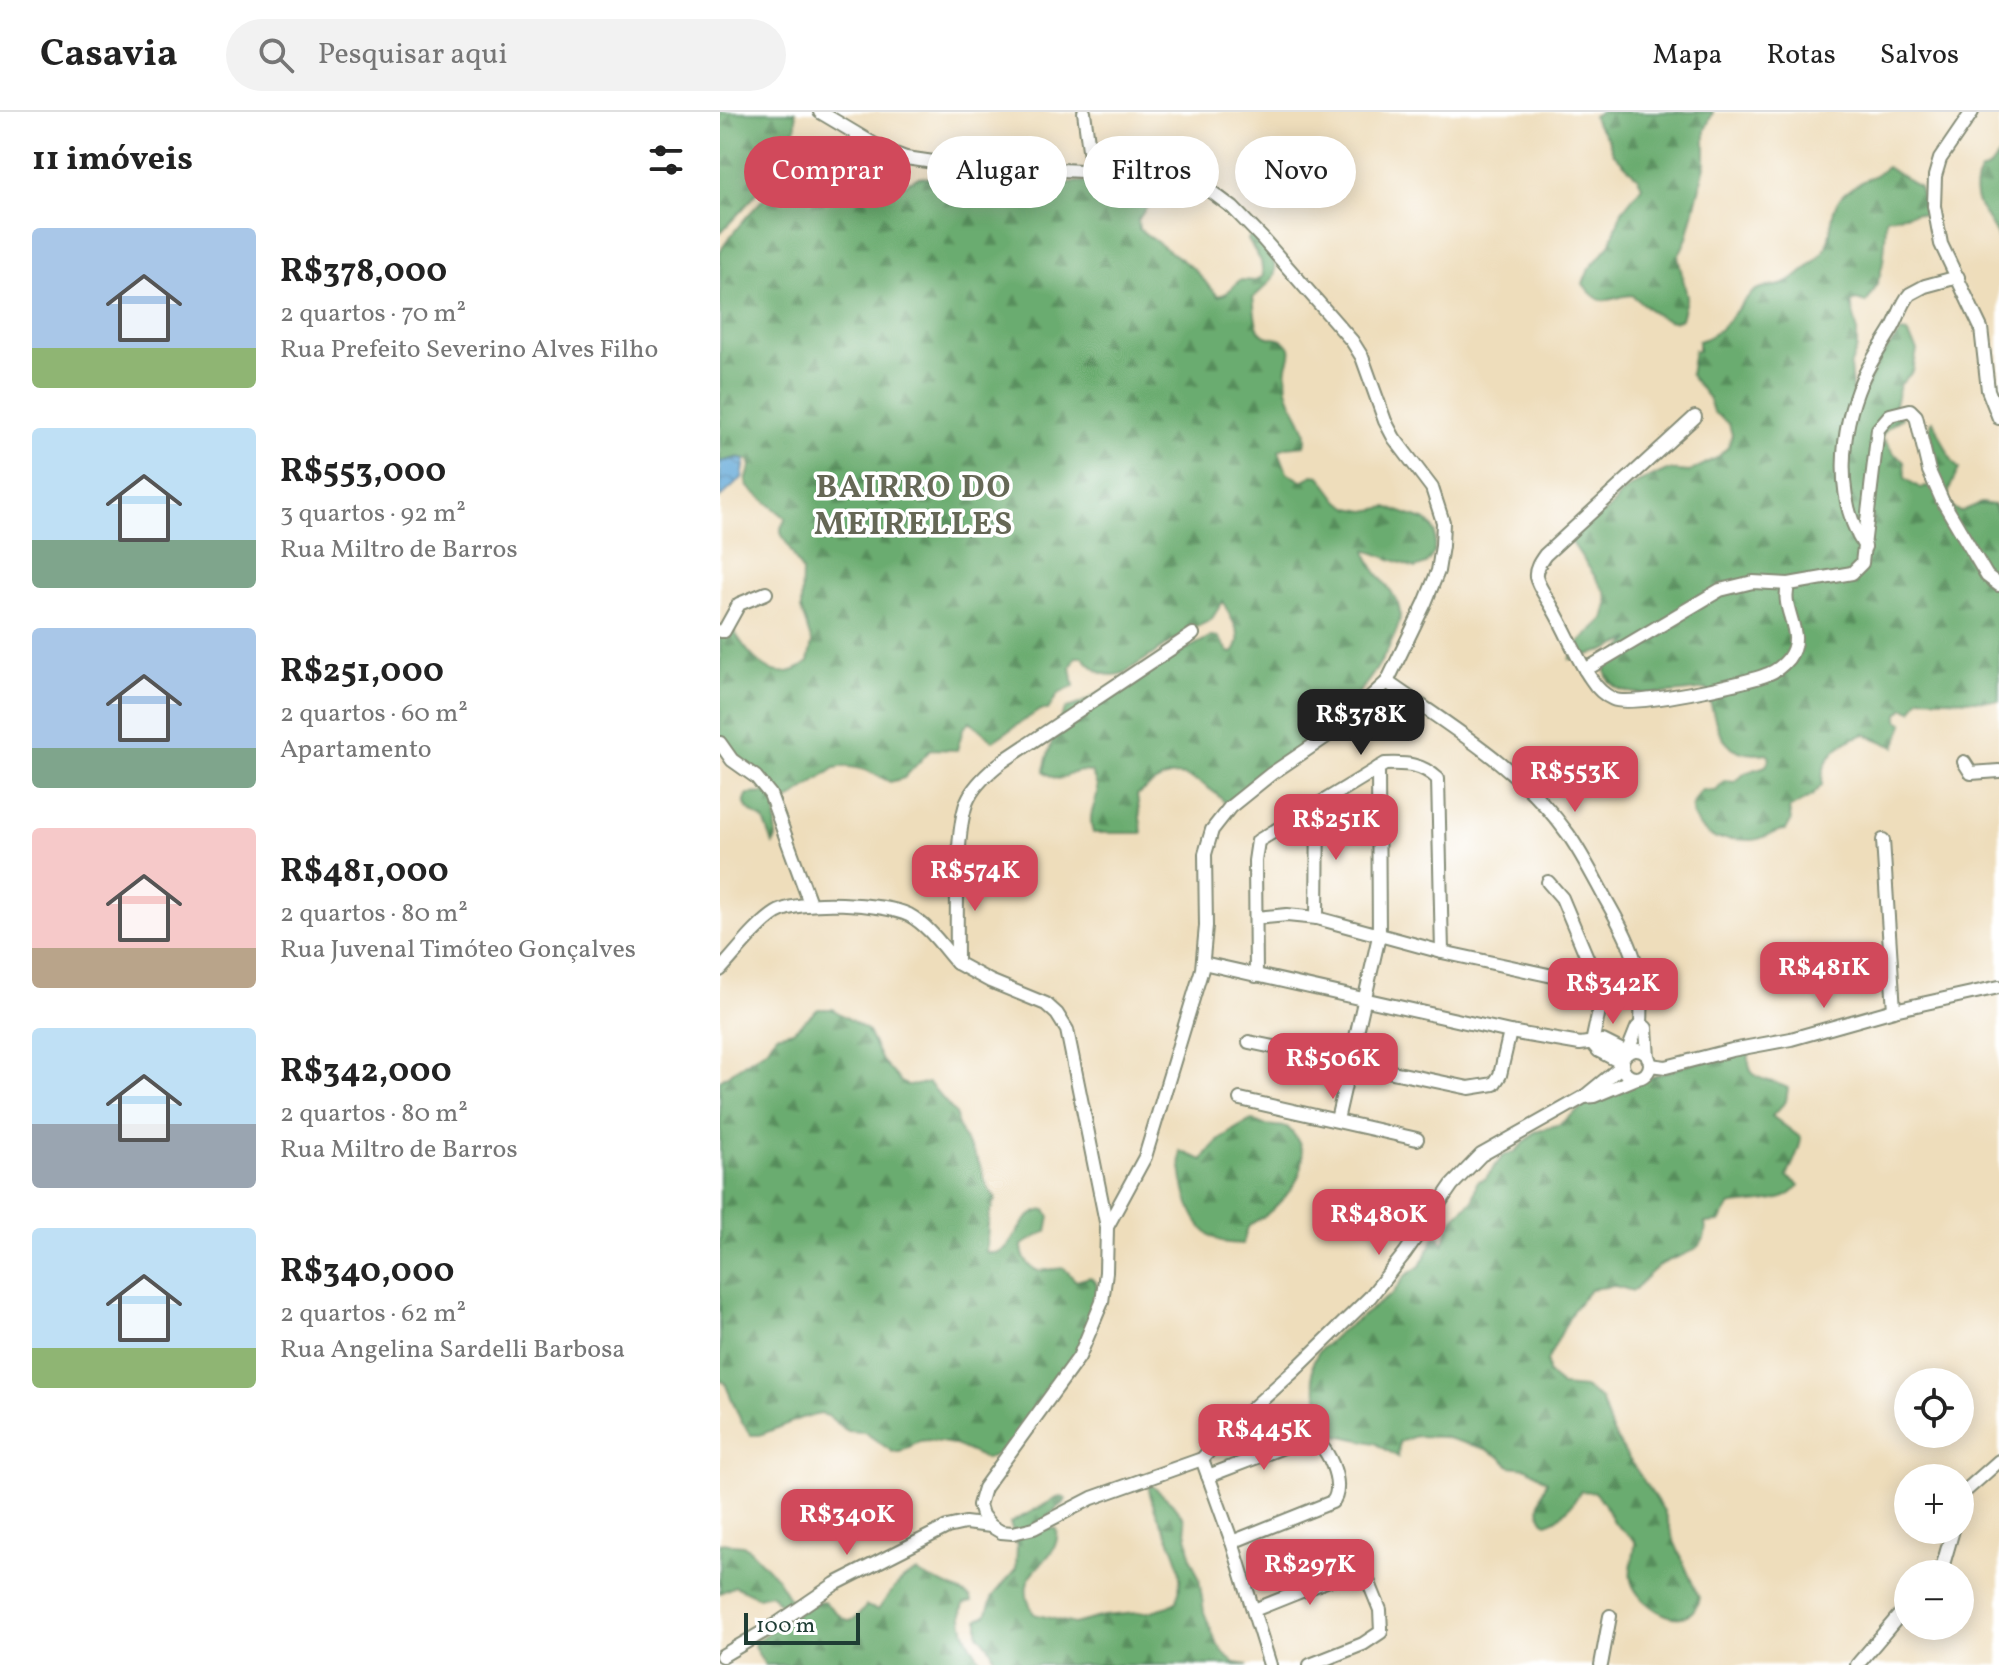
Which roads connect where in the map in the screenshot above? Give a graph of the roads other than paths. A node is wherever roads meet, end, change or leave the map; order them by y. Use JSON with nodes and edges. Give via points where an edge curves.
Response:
{"nodes":[{"id":1,"x":820,"y":112,"type":"edge"},
{"id":2,"x":1084,"y":112,"type":"edge"},
{"id":3,"x":1972,"y":112,"type":"edge"},
{"id":4,"x":1087,"y":136,"type":"edge"},
{"id":5,"x":1083,"y":172,"type":"edge"},
{"id":6,"x":1219,"y":198,"type":"edge"},
{"id":7,"x":1958,"y":277,"type":"junction"},
{"id":8,"x":1999,"y":416,"type":"edge"},
{"id":9,"x":1695,"y":417,"type":"dead end"},
{"id":10,"x":1865,"y":547,"type":"junction"},
{"id":11,"x":1763,"y":582,"type":"junction"},
{"id":12,"x":1789,"y":584,"type":"junction"},
{"id":13,"x":1999,"y":585,"type":"edge"},
{"id":14,"x":766,"y":593,"type":"dead end"},
{"id":15,"x":1787,"y":604,"type":"junction"},
{"id":16,"x":720,"y":631,"type":"edge"},
{"id":17,"x":1193,"y":634,"type":"dead end"},
{"id":18,"x":1585,"y":670,"type":"junction"},
{"id":19,"x":1387,"y":682,"type":"junction"},
{"id":20,"x":720,"y":743,"type":"edge"},
{"id":21,"x":1964,"y":762,"type":"dead end"},
{"id":22,"x":1378,"y":768,"type":"junction"},
{"id":23,"x":1999,"y":771,"type":"edge"},
{"id":24,"x":1318,"y":805,"type":"junction"},
{"id":25,"x":1883,"y":840,"type":"dead end"},
{"id":26,"x":1548,"y":882,"type":"dead end"},
{"id":27,"x":810,"y":903,"type":"junction"},
{"id":28,"x":1256,"y":918,"type":"junction"},
{"id":29,"x":1317,"y":918,"type":"junction"},
{"id":30,"x":1379,"y":936,"type":"junction"},
{"id":31,"x":1442,"y":952,"type":"junction"},
{"id":32,"x":957,"y":963,"type":"junction"},
{"id":33,"x":1203,"y":963,"type":"junction"},
{"id":34,"x":720,"y":970,"type":"edge"},
{"id":35,"x":1256,"y":976,"type":"junction"},
{"id":36,"x":1599,"y":986,"type":"junction"},
{"id":37,"x":1999,"y":987,"type":"edge"},
{"id":38,"x":1364,"y":999,"type":"junction"},
{"id":39,"x":1894,"y":1010,"type":"junction"},
{"id":40,"x":1641,"y":1024,"type":"junction"},
{"id":41,"x":1510,"y":1032,"type":"junction"},
{"id":42,"x":1249,"y":1042,"type":"dead end"},
{"id":43,"x":1592,"y":1043,"type":"junction"},
{"id":44,"x":1624,"y":1058,"type":"junction"},
{"id":45,"x":1649,"y":1062,"type":"junction"},
{"id":46,"x":1350,"y":1063,"type":"junction"},
{"id":47,"x":1637,"y":1078,"type":"junction"},
{"id":48,"x":1584,"y":1097,"type":"junction"},
{"id":49,"x":1240,"y":1099,"type":"dead end"},
{"id":50,"x":1337,"y":1120,"type":"junction"},
{"id":51,"x":1417,"y":1139,"type":"dead end"},
{"id":52,"x":1107,"y":1227,"type":"junction"},
{"id":53,"x":1202,"y":1459,"type":"junction"},
{"id":54,"x":1999,"y":1461,"type":"edge"},
{"id":55,"x":1208,"y":1476,"type":"junction"},
{"id":56,"x":1974,"y":1483,"type":"edge"},
{"id":57,"x":980,"y":1499,"type":"junction"},
{"id":58,"x":957,"y":1523,"type":"junction"},
{"id":59,"x":991,"y":1526,"type":"junction"},
{"id":60,"x":1232,"y":1542,"type":"junction"},
{"id":61,"x":1254,"y":1610,"type":"junction"},
{"id":62,"x":1610,"y":1616,"type":"dead end"},
{"id":63,"x":1894,"y":1621,"type":"edge"},
{"id":64,"x":722,"y":1656,"type":"dead end"},
{"id":65,"x":1341,"y":1659,"type":"edge"},
{"id":66,"x":1270,"y":1665,"type":"edge"},
{"id":67,"x":1310,"y":1665,"type":"edge"},
{"id":68,"x":1601,"y":1665,"type":"edge"},
{"id":69,"x":1857,"y":1665,"type":"edge"}],
"edges":[{"from":1,"to":5,"type":"street","via":[[906,158]]},
{"from":2,"to":4,"type":"street"},
{"from":3,"to":7,"type":"street","via":[[1949,143],[1935,176],[1936,223]]},
{"from":6,"to":19,"type":"street","via":[[1262,238],[1352,341],[1394,438],[1432,488],[1443,522],[1438,571]]},
{"from":7,"to":8,"type":"street","via":[[1981,328],[1988,390]]},
{"from":7,"to":10,"type":"street","via":[[1910,294],[1858,391],[1844,449],[1845,484],[1851,522]]},
{"from":9,"to":18,"type":"street","via":[[1537,567],[1540,588]]},
{"from":10,"to":12,"type":"street","via":[[1862,563],[1852,573]]},
{"from":10,"to":13,"type":"street","via":[[1878,429],[1890,415],[1910,410],[1919,423],[1925,459],[1942,500],[1987,576]]},
{"from":11,"to":12,"type":"street"},
{"from":11,"to":15,"type":"street"},
{"from":11,"to":18,"type":"street","via":[[1720,590]]},
{"from":12,"to":15,"type":"street"},
{"from":14,"to":16,"type":"street","via":[[739,604]]},
{"from":15,"to":18,"type":"street","via":[[1795,625],[1793,650],[1768,674],[1626,702],[1610,698]]},
{"from":17,"to":32,"type":"street","via":[[1003,761],[970,795],[960,844]]},
{"from":19,"to":33,"type":"street","via":[[1343,723],[1249,790],[1218,819],[1205,854]]},
{"from":19,"to":40,"type":"street","via":[[1479,745],[1567,834],[1630,944],[1640,978]]},
{"from":20,"to":27,"type":"street","via":[[770,794]]},
{"from":21,"to":23,"type":"street","via":[[1971,773]]},
{"from":22,"to":24,"type":"street"},
{"from":22,"to":30,"type":"street"},
{"from":22,"to":31,"type":"street","via":[[1402,763],[1425,767],[1438,779]]},
{"from":24,"to":28,"type":"street","via":[[1258,841]]},
{"from":24,"to":29,"type":"street"},
{"from":25,"to":39,"type":"street"},
{"from":26,"to":36,"type":"street","via":[[1562,898]]},
{"from":27,"to":32,"type":"street","via":[[907,914],[925,926]]},
{"from":27,"to":34,"type":"street","via":[[778,912]]},
{"from":28,"to":29,"type":"street"},
{"from":28,"to":35,"type":"street"},
{"from":29,"to":30,"type":"street"},
{"from":30,"to":31,"type":"street"},
{"from":30,"to":38,"type":"street"},
{"from":31,"to":36,"type":"street"},
{"from":32,"to":52,"type":"street","via":[[1046,1004],[1067,1030]]},
{"from":33,"to":35,"type":"street"},
{"from":33,"to":52,"type":"street","via":[[1145,1157]]},
{"from":35,"to":38,"type":"street"},
{"from":36,"to":43,"type":"street"},
{"from":37,"to":39,"type":"street"},
{"from":38,"to":41,"type":"street"},
{"from":38,"to":46,"type":"street"},
{"from":39,"to":45,"type":"street","via":[[1666,1067]]},
{"from":40,"to":44,"type":"street"},
{"from":40,"to":45,"type":"street","via":[[1646,1028]]},
{"from":41,"to":43,"type":"street"},
{"from":41,"to":46,"type":"street","via":[[1500,1075],[1483,1087]]},
{"from":42,"to":46,"type":"street"},
{"from":43,"to":44,"type":"street","via":[[1603,1041]]},
{"from":44,"to":45,"type":"street","via":[[1639,1051]]},
{"from":44,"to":47,"type":"street","via":[[1626,1074]]},
{"from":44,"to":48,"type":"street"},
{"from":45,"to":47,"type":"street","via":[[1644,1076]]},
{"from":46,"to":50,"type":"street"},
{"from":47,"to":48,"type":"street"},
{"from":48,"to":53,"type":"street","via":[[1467,1168],[1370,1297]]},
{"from":49,"to":50,"type":"street"},
{"from":50,"to":51,"type":"street"},
{"from":52,"to":57,"type":"street","via":[[1104,1287],[1093,1330]]},
{"from":53,"to":55,"type":"street"},
{"from":53,"to":59,"type":"street","via":[[1092,1498],[1023,1531],[1001,1532]]},
{"from":54,"to":56,"type":"street"},
{"from":55,"to":60,"type":"street"},
{"from":55,"to":60,"type":"street","via":[[1312,1437],[1333,1469],[1338,1495],[1332,1502]]},
{"from":57,"to":58,"type":"street"},
{"from":57,"to":59,"type":"street","via":[[982,1515]]},
{"from":58,"to":59,"type":"street"},
{"from":58,"to":64,"type":"street","via":[[843,1580]]},
{"from":60,"to":61,"type":"street"},
{"from":61,"to":65,"type":"street","via":[[1360,1571],[1380,1610],[1381,1632]]},
{"from":61,"to":66,"type":"street"},
{"from":62,"to":68,"type":"street"},
{"from":63,"to":69,"type":"street"},
{"from":65,"to":67,"type":"street"}]}
